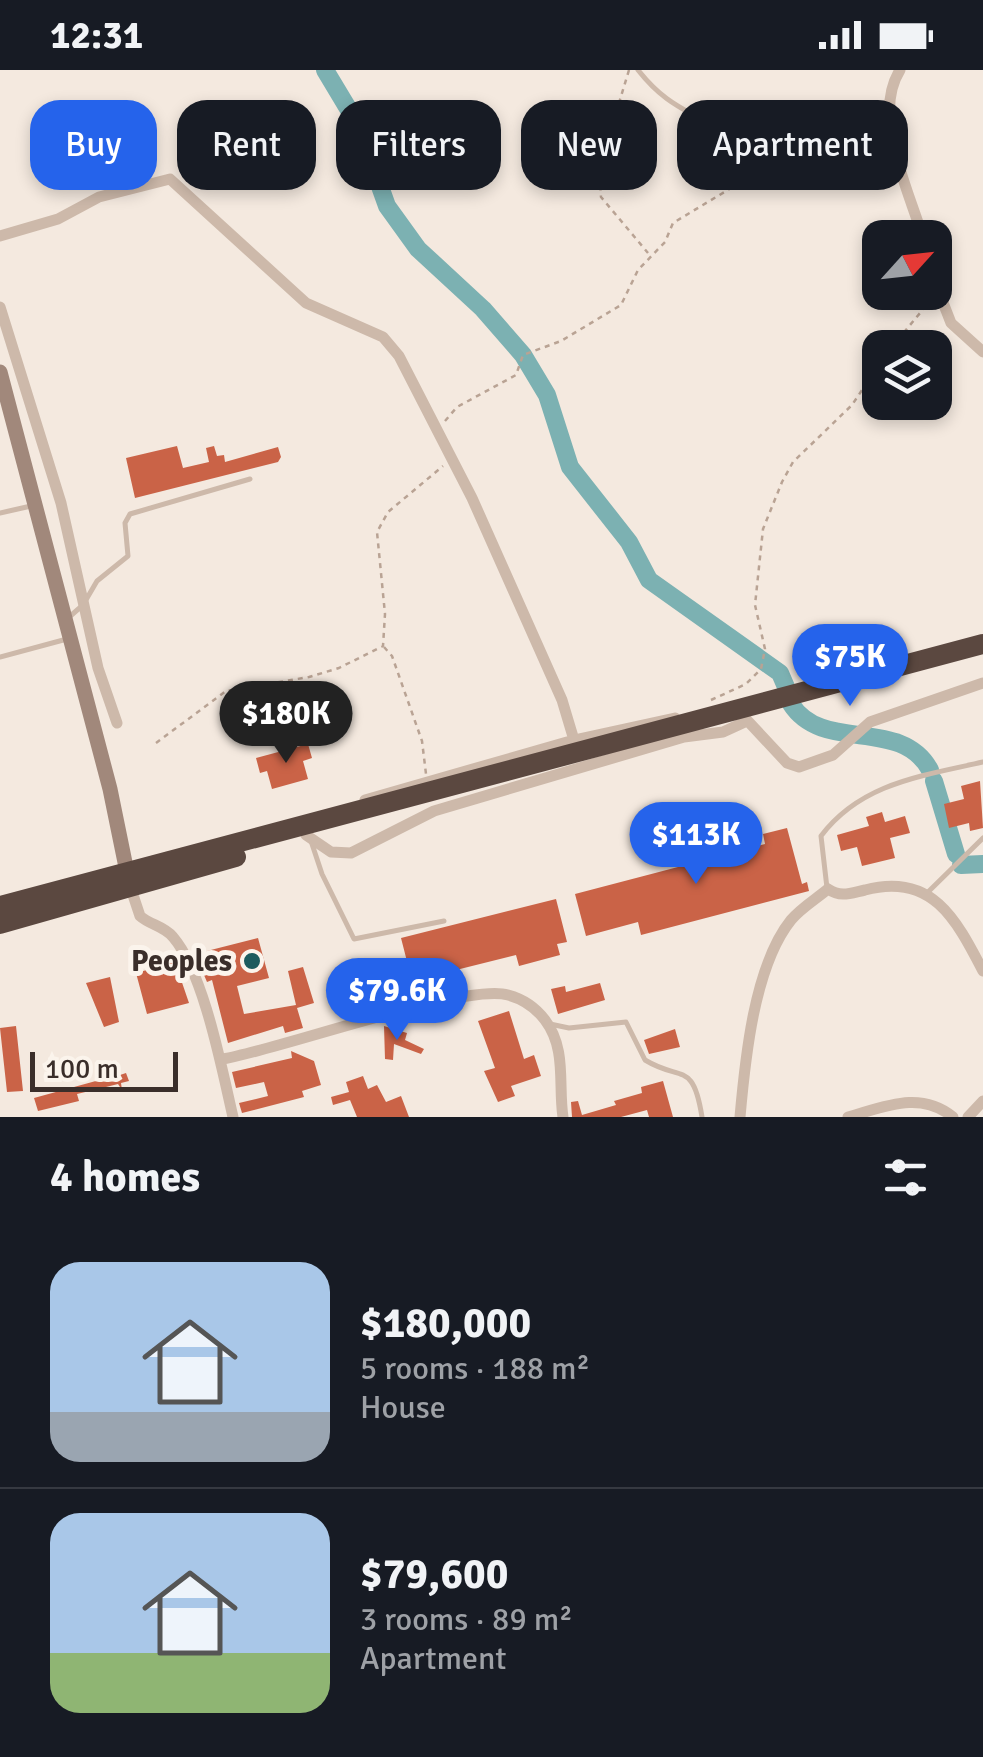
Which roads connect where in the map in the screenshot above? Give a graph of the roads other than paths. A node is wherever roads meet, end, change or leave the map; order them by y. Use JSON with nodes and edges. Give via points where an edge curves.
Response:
{"nodes":[{"id":1,"x":638,"y":70,"type":"edge"},
{"id":2,"x":900,"y":70,"type":"edge"},
{"id":3,"x":890,"y":100,"type":"edge"},
{"id":4,"x":677,"y":107,"type":"edge"},
{"id":5,"x":908,"y":187,"type":"edge"},
{"id":6,"x":917,"y":220,"type":"edge"},
{"id":7,"x":0,"y":236,"type":"edge"},
{"id":8,"x":0,"y":306,"type":"edge"},
{"id":9,"x":946,"y":310,"type":"edge"},
{"id":10,"x":983,"y":352,"type":"edge"},
{"id":11,"x":0,"y":372,"type":"edge"},
{"id":12,"x":250,"y":479,"type":"dead end"},
{"id":13,"x":36,"y":505,"type":"junction"},
{"id":14,"x":0,"y":513,"type":"edge"},
{"id":15,"x":83,"y":605,"type":"junction"},
{"id":16,"x":65,"y":620,"type":"junction"},
{"id":17,"x":70,"y":638,"type":"junction"},
{"id":18,"x":983,"y":644,"type":"edge"},
{"id":19,"x":0,"y":658,"type":"edge"},
{"id":20,"x":983,"y":683,"type":"edge"},
{"id":21,"x":742,"y":715,"type":"junction"},
{"id":22,"x":709,"y":716,"type":"junction"},
{"id":23,"x":116,"y":722,"type":"dead end"},
{"id":24,"x":574,"y":740,"type":"junction"},
{"id":25,"x":983,"y":762,"type":"edge"},
{"id":26,"x":351,"y":813,"type":"junction"},
{"id":27,"x":308,"y":837,"type":"junction"},
{"id":28,"x":983,"y":838,"type":"edge"},
{"id":29,"x":129,"y":881,"type":"junction"},
{"id":30,"x":828,"y":890,"type":"junction"},
{"id":31,"x":926,"y":894,"type":"junction"},
{"id":32,"x":0,"y":906,"type":"edge"},
{"id":33,"x":444,"y":921,"type":"dead end"},
{"id":34,"x":0,"y":924,"type":"edge"},
{"id":35,"x":983,"y":970,"type":"edge"},
{"id":36,"x":547,"y":1022,"type":"junction"},
{"id":37,"x":223,"y":1060,"type":"junction"},
{"id":38,"x":983,"y":1101,"type":"edge"},
{"id":39,"x":233,"y":1117,"type":"edge"},
{"id":40,"x":562,"y":1117,"type":"edge"},
{"id":41,"x":702,"y":1117,"type":"edge"},
{"id":42,"x":740,"y":1117,"type":"edge"},
{"id":43,"x":848,"y":1117,"type":"edge"},
{"id":44,"x":953,"y":1117,"type":"edge"},
{"id":45,"x":968,"y":1117,"type":"edge"}],
"edges":[{"from":1,"to":4,"type":"lane"},
{"from":2,"to":3,"type":"street"},
{"from":5,"to":6,"type":"street"},
{"from":7,"to":24,"type":"street","via":[[99,197],[170,179],[306,303],[383,336],[412,377],[454,462],[556,685]]},
{"from":8,"to":15,"type":"street","via":[[61,503]]},
{"from":9,"to":10,"type":"street"},
{"from":11,"to":13,"type":"main road"},
{"from":12,"to":15,"type":"lane","via":[[130,514],[124,523],[128,556],[97,581]]},
{"from":13,"to":14,"type":"lane"},
{"from":13,"to":16,"type":"main road"},
{"from":15,"to":16,"type":"lane"},
{"from":15,"to":23,"type":"street"},
{"from":16,"to":17,"type":"main road"},
{"from":17,"to":19,"type":"lane"},
{"from":17,"to":29,"type":"main road"},
{"from":18,"to":21,"type":"highway"},
{"from":20,"to":21,"type":"street","via":[[870,722],[833,755],[799,766],[787,764]]},
{"from":21,"to":22,"type":"highway"},
{"from":21,"to":27,"type":"street","via":[[723,732],[684,737],[434,810],[350,853],[331,852]]},
{"from":22,"to":24,"type":"street","via":[[662,719]]},
{"from":22,"to":26,"type":"highway"},
{"from":24,"to":26,"type":"street","via":[[426,780],[366,800]]},
{"from":25,"to":30,"type":"lane","via":[[857,798],[820,836]]},
{"from":26,"to":27,"type":"highway","via":[[346,822]]},
{"from":26,"to":29,"type":"highway"},
{"from":27,"to":29,"type":"highway"},
{"from":27,"to":33,"type":"lane","via":[[354,939]]},
{"from":28,"to":31,"type":"lane"},
{"from":29,"to":32,"type":"highway"},
{"from":29,"to":34,"type":"highway"},
{"from":29,"to":37,"type":"street","via":[[140,916],[177,942]]},
{"from":30,"to":31,"type":"street","via":[[844,895],[898,884]]},
{"from":30,"to":42,"type":"street","via":[[790,922],[758,992]]},
{"from":31,"to":35,"type":"street","via":[[959,927]]},
{"from":36,"to":37,"type":"street","via":[[505,994],[476,996]]},
{"from":36,"to":40,"type":"street","via":[[560,1060]]},
{"from":36,"to":41,"type":"lane","via":[[569,1028],[626,1022],[645,1060],[680,1070],[690,1080]]},
{"from":37,"to":39,"type":"street"},
{"from":38,"to":45,"type":"street"},
{"from":43,"to":44,"type":"street","via":[[908,1100]]}]}
